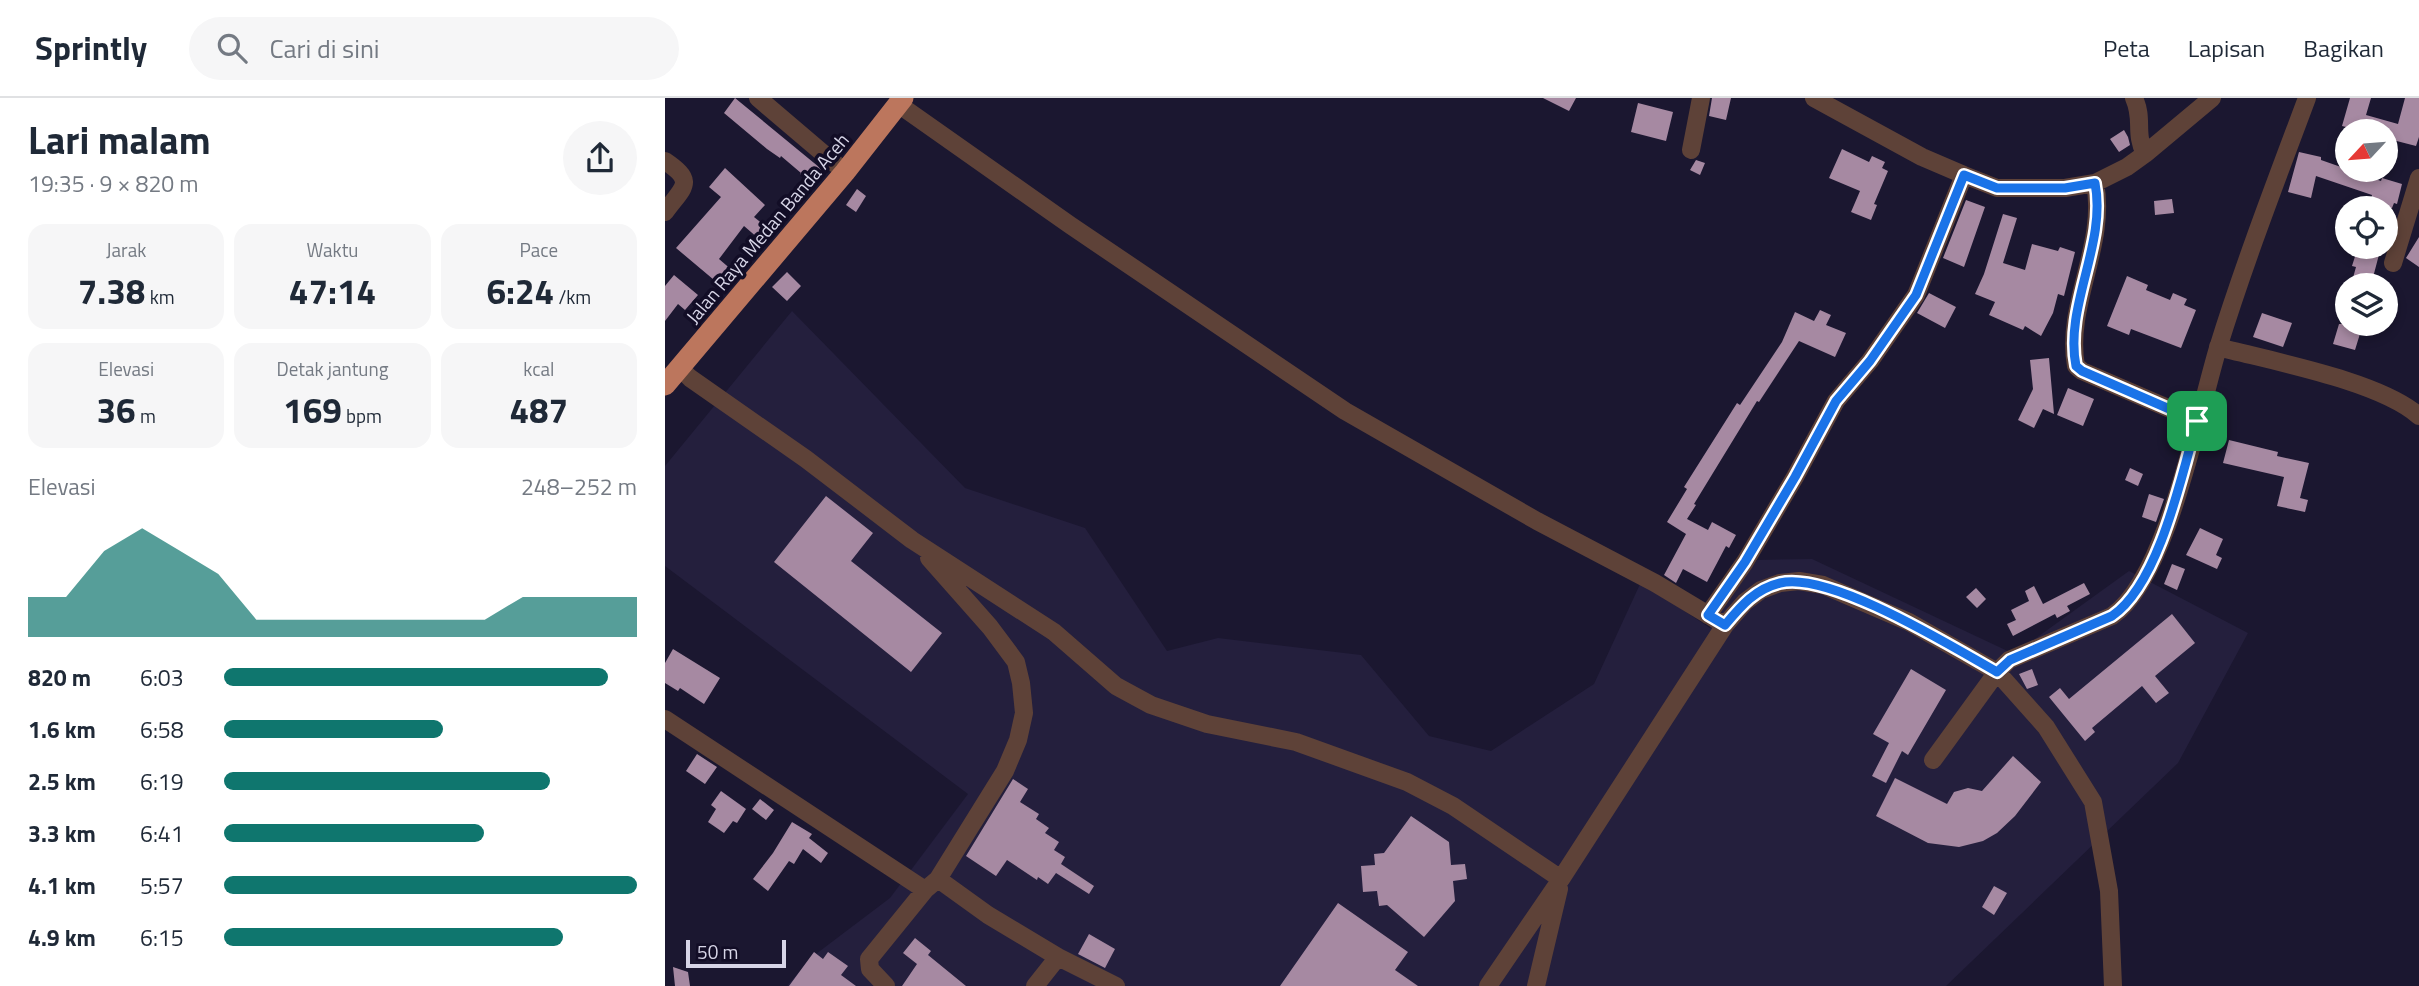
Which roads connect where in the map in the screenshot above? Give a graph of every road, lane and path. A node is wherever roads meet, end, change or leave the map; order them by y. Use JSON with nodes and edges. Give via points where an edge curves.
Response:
{"nodes":[{"id":1,"x":758,"y":98,"type":"edge"},
{"id":2,"x":1700,"y":98,"type":"edge"},
{"id":3,"x":1814,"y":98,"type":"edge"},
{"id":4,"x":2134,"y":98,"type":"edge"},
{"id":5,"x":2212,"y":98,"type":"edge"},
{"id":6,"x":2307,"y":98,"type":"edge"},
{"id":7,"x":900,"y":101,"type":"edge"},
{"id":8,"x":1691,"y":150,"type":"dead end"},
{"id":9,"x":2145,"y":154,"type":"junction"},
{"id":10,"x":665,"y":161,"type":"edge"},
{"id":11,"x":845,"y":172,"type":"junction"},
{"id":12,"x":1964,"y":175,"type":"junction"},
{"id":13,"x":2419,"y":178,"type":"edge"},
{"id":14,"x":2095,"y":183,"type":"junction"},
{"id":15,"x":665,"y":212,"type":"edge"},
{"id":16,"x":2393,"y":263,"type":"dead end"},
{"id":17,"x":2218,"y":347,"type":"junction"},
{"id":18,"x":670,"y":376,"type":"edge"},
{"id":19,"x":2419,"y":416,"type":"edge"},
{"id":20,"x":2197,"y":421,"type":"junction"},
{"id":21,"x":912,"y":540,"type":"junction"},
{"id":22,"x":1708,"y":615,"type":"junction"},
{"id":23,"x":1725,"y":625,"type":"junction"},
{"id":24,"x":1997,"y":672,"type":"junction"},
{"id":25,"x":665,"y":719,"type":"edge"},
{"id":26,"x":1933,"y":760,"type":"dead end"},
{"id":27,"x":1561,"y":879,"type":"junction"},
{"id":28,"x":932,"y":885,"type":"junction"},
{"id":29,"x":1058,"y":957,"type":"junction"},
{"id":30,"x":886,"y":986,"type":"edge"},
{"id":31,"x":1035,"y":986,"type":"edge"},
{"id":32,"x":1116,"y":986,"type":"edge"},
{"id":33,"x":1487,"y":986,"type":"edge"},
{"id":34,"x":1536,"y":986,"type":"edge"},
{"id":35,"x":2113,"y":986,"type":"edge"}],
"edges":[{"from":1,"to":11,"type":"street"},
{"from":2,"to":8,"type":"street"},
{"from":3,"to":12,"type":"street"},
{"from":4,"to":9,"type":"street","via":[[2140,115],[2137,134]]},
{"from":5,"to":9,"type":"street"},
{"from":6,"to":17,"type":"street"},
{"from":7,"to":11,"type":"highway","name":"Jalan Raya Medan Banda Aceh"},
{"from":7,"to":22,"type":"street","via":[[1070,225],[1345,411]]},
{"from":9,"to":14,"type":"street"},
{"from":10,"to":15,"type":"street","via":[[680,171],[685,184]]},
{"from":11,"to":18,"type":"highway","name":"Jalan Raya Medan Banda Aceh"},
{"from":12,"to":14,"type":"street","via":[[1997,188]]},
{"from":12,"to":22,"type":"street","via":[[1916,295],[1836,401],[1745,562]]},
{"from":13,"to":16,"type":"street"},
{"from":14,"to":20,"type":"street","via":[[2098,201],[2091,253],[2074,330],[2076,366]]},
{"from":17,"to":19,"type":"street","via":[[2348,381],[2391,398]]},
{"from":17,"to":20,"type":"street"},
{"from":18,"to":21,"type":"street","via":[[689,377]]},
{"from":20,"to":24,"type":"street","via":[[2166,534],[2124,608],[2010,660]]},
{"from":21,"to":27,"type":"street","via":[[1054,632],[1116,686],[1151,705],[1207,724],[1296,742],[1407,782],[1453,806]]},
{"from":21,"to":28,"type":"street","via":[[1016,662],[1024,713],[1005,771]]},
{"from":22,"to":23,"type":"street"},
{"from":23,"to":24,"type":"street","via":[[1761,590],[1799,580],[1822,585],[1909,622]]},
{"from":23,"to":27,"type":"street"},
{"from":24,"to":26,"type":"street"},
{"from":24,"to":35,"type":"street","via":[[2046,727],[2093,802],[2109,891]]},
{"from":25,"to":28,"type":"street"},
{"from":27,"to":33,"type":"street"},
{"from":27,"to":34,"type":"street"},
{"from":28,"to":29,"type":"street"},
{"from":28,"to":30,"type":"street","via":[[869,959],[870,969]]},
{"from":29,"to":31,"type":"street"},
{"from":29,"to":32,"type":"street"}]}
